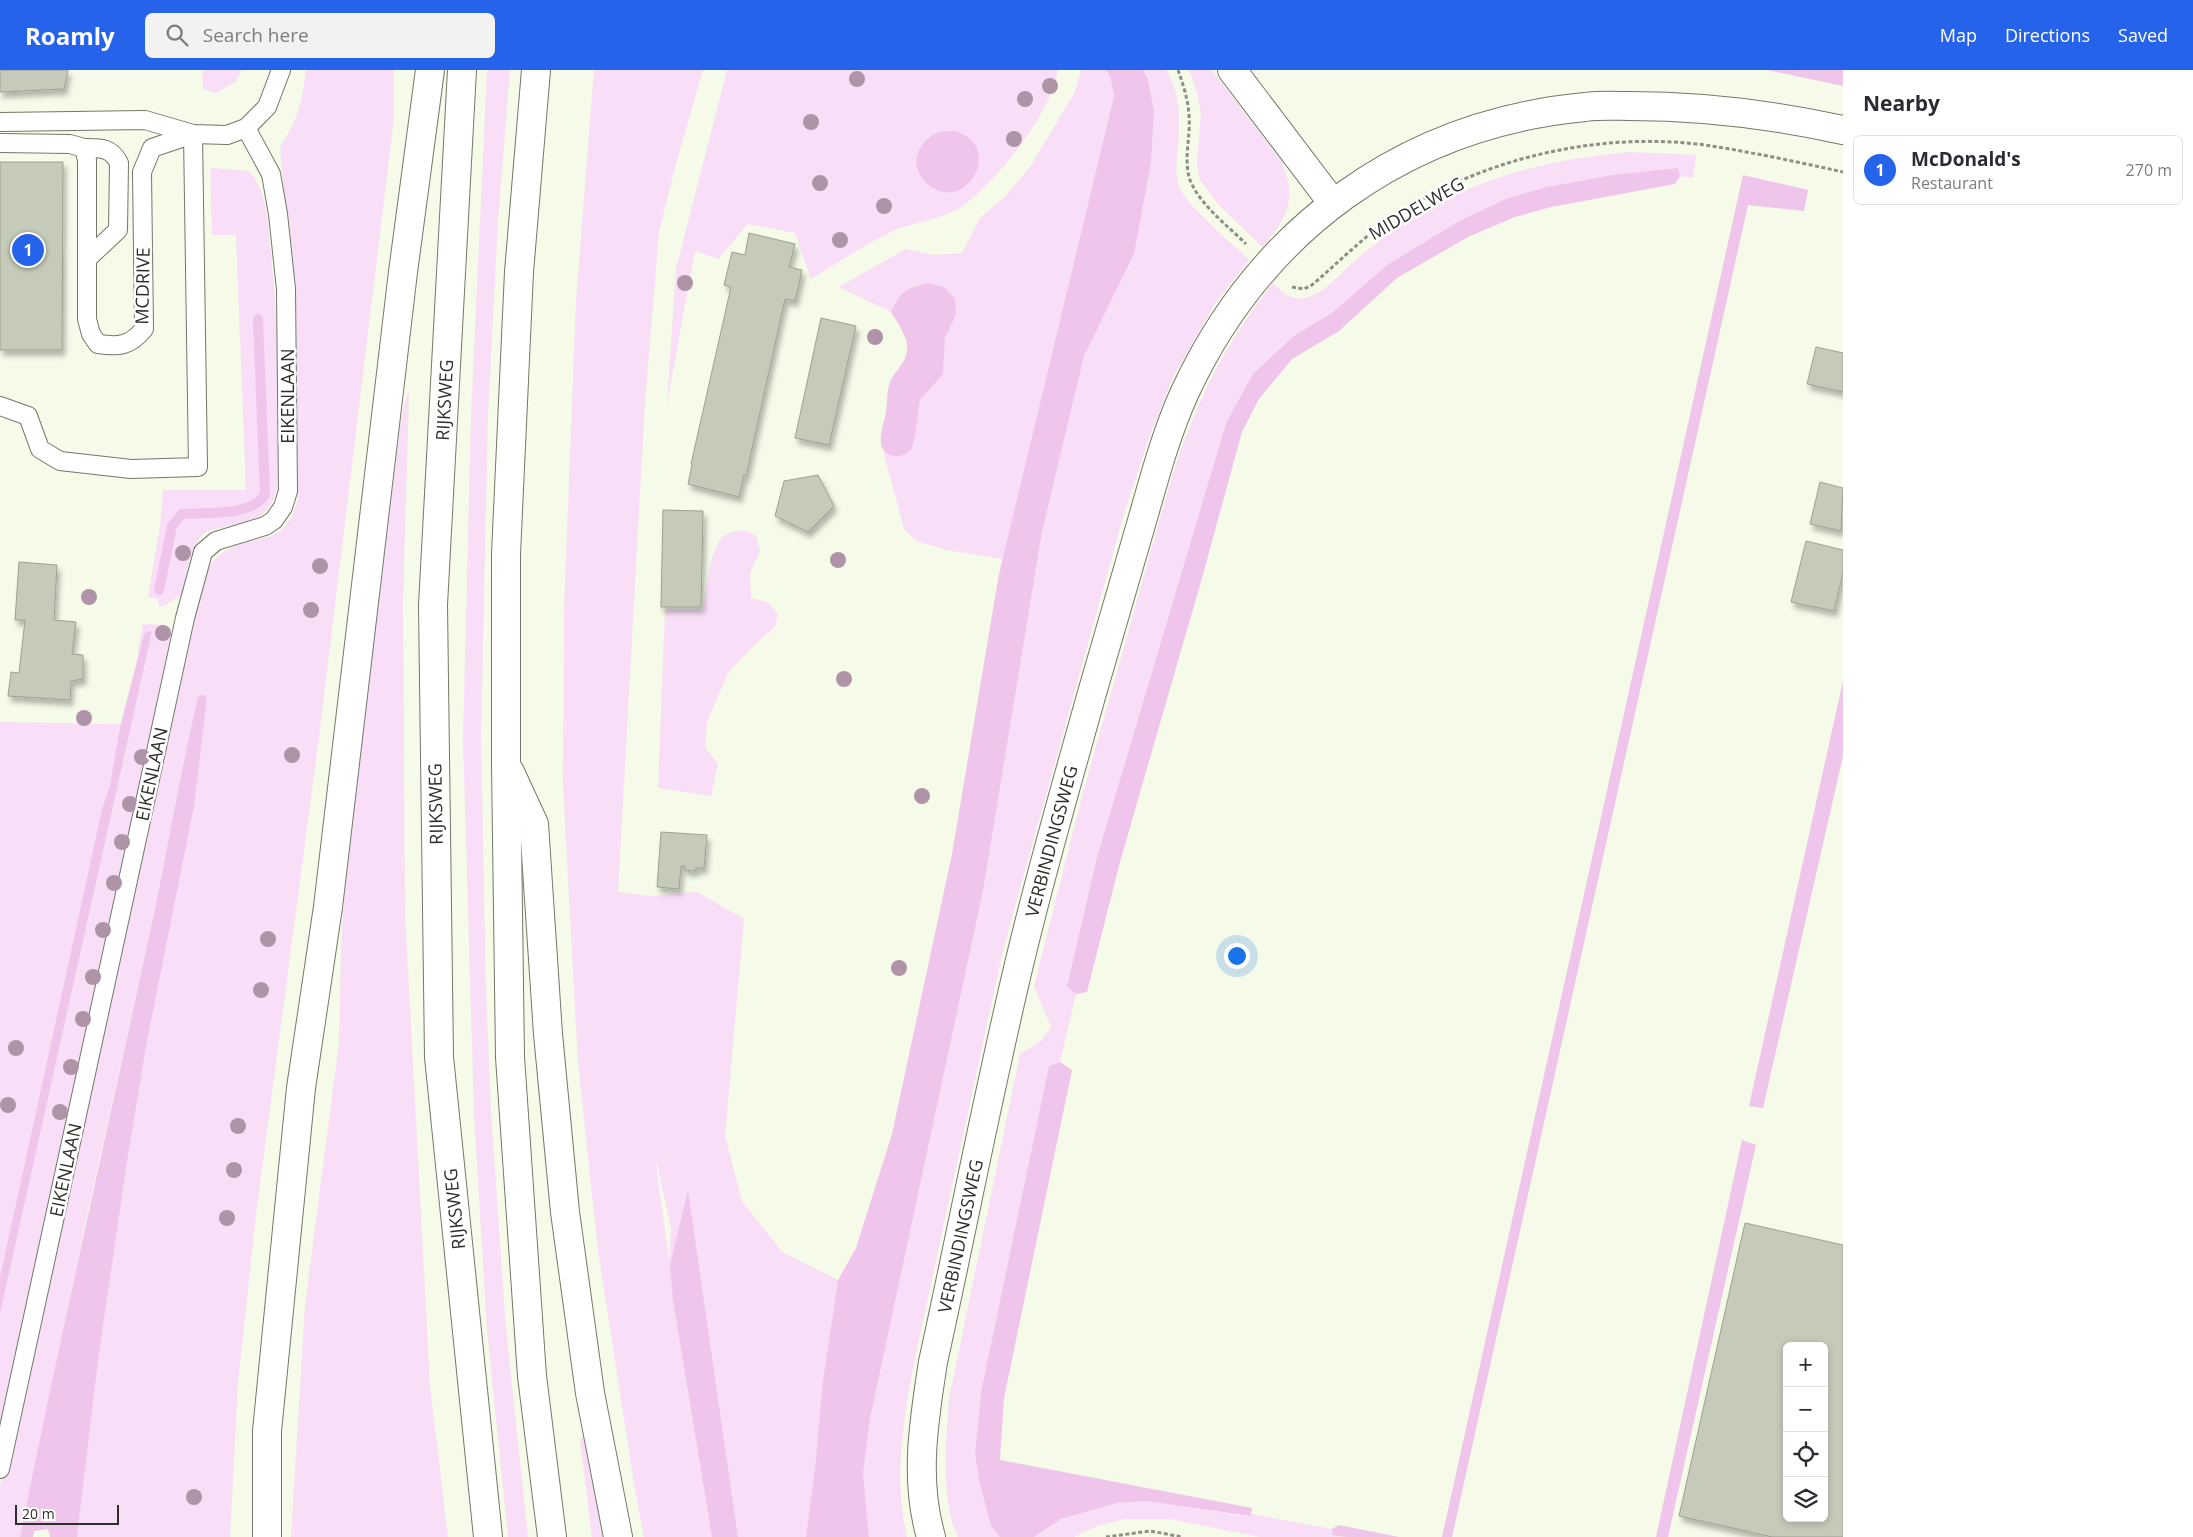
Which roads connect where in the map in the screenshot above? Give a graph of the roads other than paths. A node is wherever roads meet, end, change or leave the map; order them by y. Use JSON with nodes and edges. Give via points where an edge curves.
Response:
{"nodes":[{"id":1,"x":281,"y":70,"type":"edge"},
{"id":2,"x":430,"y":70,"type":"edge"},
{"id":3,"x":462,"y":70,"type":"edge"},
{"id":4,"x":536,"y":70,"type":"edge"},
{"id":5,"x":1232,"y":70,"type":"edge"},
{"id":6,"x":0,"y":122,"type":"edge"},
{"id":7,"x":246,"y":128,"type":"junction"},
{"id":8,"x":1843,"y":130,"type":"edge"},
{"id":9,"x":193,"y":134,"type":"junction"},
{"id":10,"x":0,"y":143,"type":"edge"},
{"id":11,"x":84,"y":148,"type":"junction"},
{"id":12,"x":1332,"y":202,"type":"junction"},
{"id":13,"x":87,"y":259,"type":"junction"},
{"id":14,"x":0,"y":406,"type":"edge"},
{"id":15,"x":506,"y":764,"type":"junction"},
{"id":16,"x":0,"y":1469,"type":"edge"},
{"id":17,"x":267,"y":1537,"type":"edge"},
{"id":18,"x":488,"y":1537,"type":"edge"},
{"id":19,"x":552,"y":1537,"type":"edge"},
{"id":20,"x":618,"y":1537,"type":"edge"},
{"id":21,"x":931,"y":1537,"type":"edge"}],
"edges":[{"from":1,"to":7,"type":"lane","via":[[267,108]]},
{"from":2,"to":17,"type":"main road","via":[[328,907],[300,1088],[267,1431]]},
{"from":3,"to":18,"type":"main road","name":"RIJKSWEG","via":[[433,605],[439,1058]]},
{"from":4,"to":15,"type":"main road","via":[[519,272],[506,554]]},
{"from":5,"to":12,"type":"main road"},
{"from":6,"to":9,"type":"lane","via":[[145,120]]},
{"from":7,"to":9,"type":"lane","via":[[227,136]]},
{"from":7,"to":16,"type":"lane","name":"EIKENLAAN","via":[[271,174],[279,223],[286,289],[288,491],[274,520],[265,526],[216,541],[203,552],[185,618]]},
{"from":8,"to":12,"type":"main road","via":[[1735,113],[1661,106],[1588,106],[1552,111],[1525,115],[1446,138],[1392,165]]},
{"from":9,"to":13,"type":"lane","name":"MCDRIVE","via":[[152,148],[142,172],[144,329],[136,338],[111,346],[98,344],[91,334],[87,319]]},
{"from":9,"to":14,"type":"lane","via":[[198,467],[131,469],[60,461],[40,450],[28,416]]},
{"from":10,"to":11,"type":"lane","name":"MCDRIVE","via":[[70,144]]},
{"from":11,"to":13,"type":"lane","name":"MCDRIVE","via":[[87,160]]},
{"from":11,"to":13,"type":"lane","name":"MCDRIVE","via":[[107,149],[119,163],[118,230]]},
{"from":12,"to":21,"type":"main road","name":"VERBINDINGSWEG","via":[[1266,265],[1228,313],[1180,405],[1151,488],[1059,808],[1022,953],[933,1362],[924,1420],[921,1476]]},
{"from":15,"to":19,"type":"main road","via":[[510,1057],[532,1376]]},
{"from":15,"to":20,"type":"main road","via":[[534,824],[548,1034],[565,1212],[590,1392]]}]}
